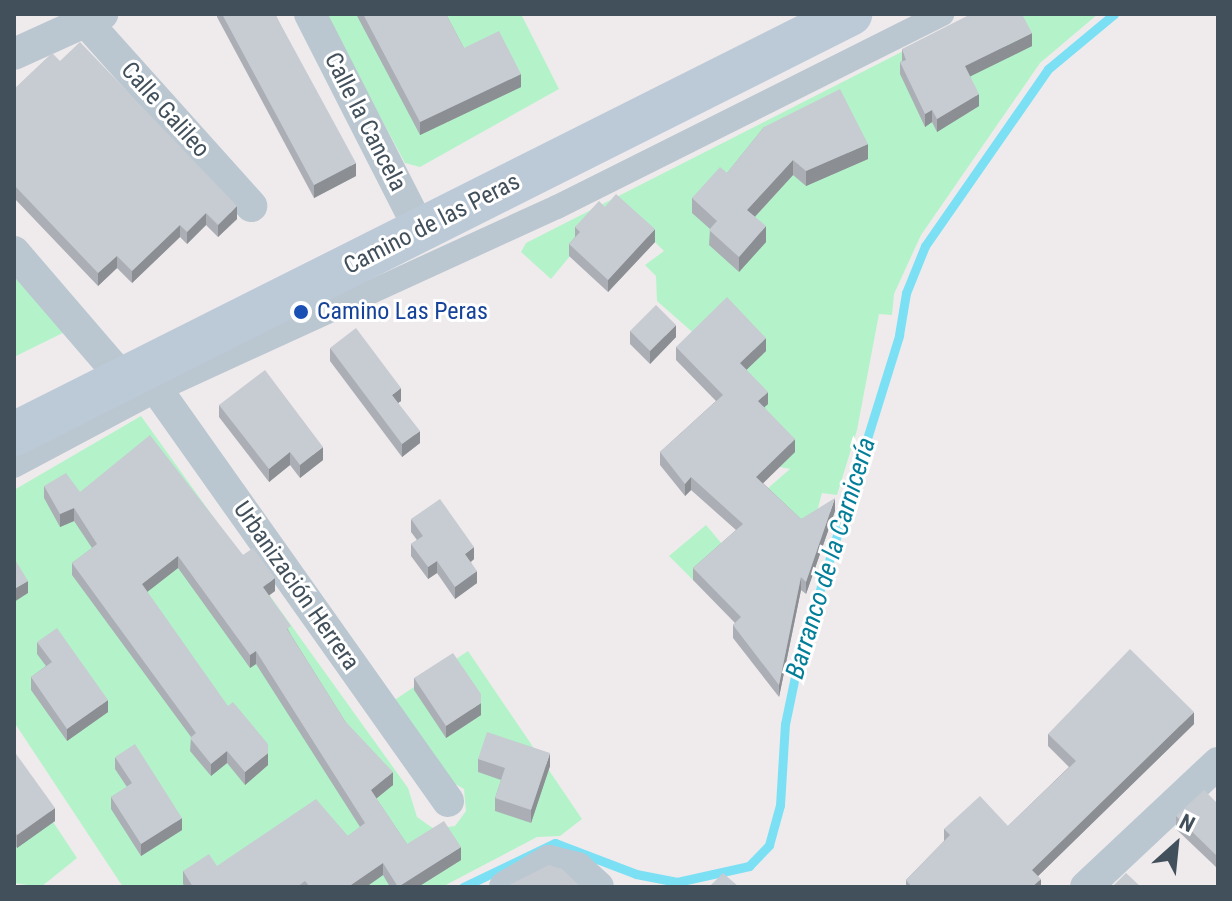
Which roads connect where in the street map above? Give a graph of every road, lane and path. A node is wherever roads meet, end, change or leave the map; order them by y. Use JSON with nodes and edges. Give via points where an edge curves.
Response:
{"nodes":[{"id":1,"x":310,"y":14,"type":"edge"},
{"id":2,"x":850,"y":14,"type":"edge"},
{"id":3,"x":942,"y":14,"type":"edge"},
{"id":4,"x":89,"y":17,"type":"edge"},
{"id":5,"x":14,"y":54,"type":"edge"},
{"id":6,"x":251,"y":206,"type":"dead end"},
{"id":7,"x":420,"y":230,"type":"junction"},
{"id":8,"x":14,"y":252,"type":"edge"},
{"id":9,"x":141,"y":380,"type":"junction"},
{"id":10,"x":14,"y":434,"type":"edge"},
{"id":11,"x":14,"y":466,"type":"edge"},
{"id":12,"x":1213,"y":777,"type":"edge"},
{"id":13,"x":448,"y":801,"type":"dead end"},
{"id":14,"x":505,"y":887,"type":"edge"},
{"id":15,"x":598,"y":887,"type":"edge"},
{"id":16,"x":1086,"y":887,"type":"edge"}],
"edges":[{"from":1,"to":7,"type":"street","name":"Calle la Cancela"},
{"from":2,"to":7,"type":"main road","name":"Camino de las Peras"},
{"from":3,"to":9,"type":"street","via":[[557,207]]},
{"from":4,"to":5,"type":"street"},
{"from":4,"to":6,"type":"street","name":"Calle Galileo"},
{"from":7,"to":9,"type":"main road","name":"Camino de las Peras"},
{"from":8,"to":9,"type":"street","name":"Urbanización Herrera"},
{"from":9,"to":10,"type":"main road","name":"Camino de las Peras"},
{"from":9,"to":11,"type":"street"},
{"from":9,"to":13,"type":"street","name":"Urbanización Herrera"},
{"from":12,"to":16,"type":"street"},
{"from":14,"to":15,"type":"street","via":[[549,861],[577,868]]}]}
